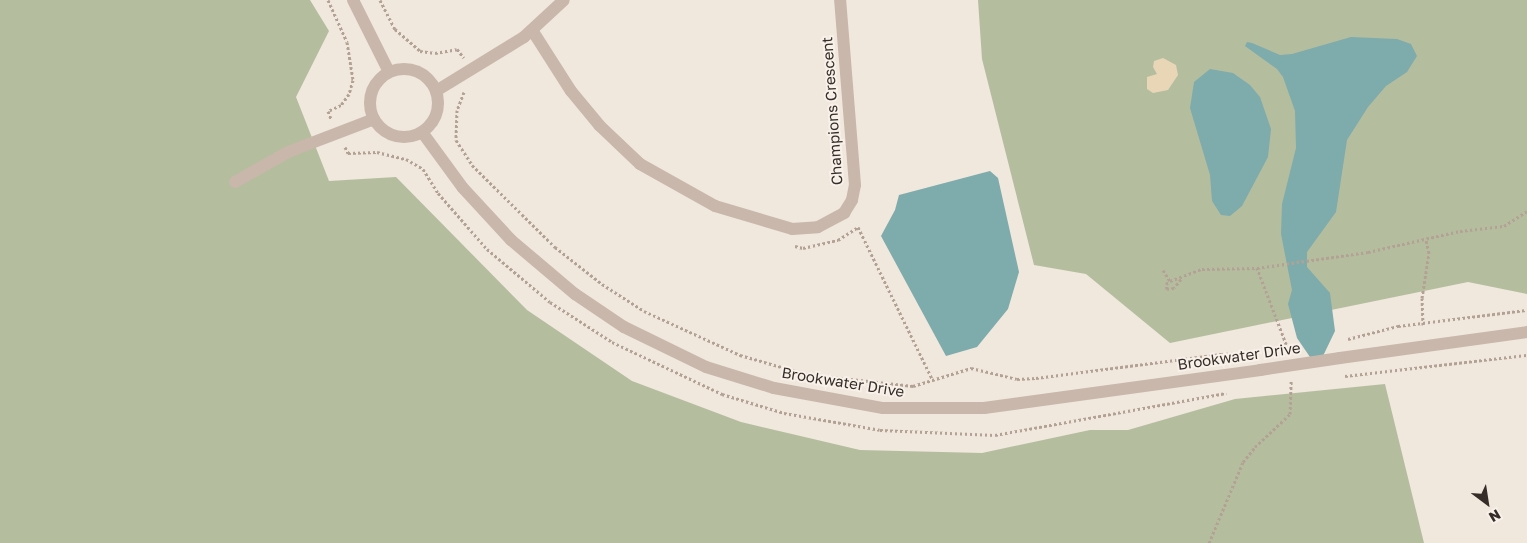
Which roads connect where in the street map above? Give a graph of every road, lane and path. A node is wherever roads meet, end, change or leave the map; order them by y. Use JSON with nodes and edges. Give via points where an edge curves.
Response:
{"nodes":[{"id":1,"x":328,"y":0,"type":"edge"},
{"id":2,"x":353,"y":0,"type":"edge"},
{"id":3,"x":380,"y":0,"type":"edge"},
{"id":4,"x":564,"y":0,"type":"edge"},
{"id":5,"x":840,"y":0,"type":"edge"},
{"id":6,"x":532,"y":30,"type":"junction"},
{"id":7,"x":472,"y":69,"type":"junction"},
{"id":8,"x":389,"y":72,"type":"junction"},
{"id":9,"x":436,"y":91,"type":"junction"},
{"id":10,"x":374,"y":119,"type":"junction"},
{"id":11,"x":422,"y":132,"type":"junction"},
{"id":12,"x":337,"y":133,"type":"junction"},
{"id":13,"x":235,"y":182,"type":"dead end"},
{"id":14,"x":1527,"y":211,"type":"edge"},
{"id":15,"x":1426,"y":240,"type":"junction"},
{"id":16,"x":793,"y":245,"type":"dead end"},
{"id":17,"x":1257,"y":268,"type":"junction"},
{"id":18,"x":1164,"y":270,"type":"dead end"},
{"id":19,"x":1181,"y":279,"type":"junction"},
{"id":20,"x":1170,"y":281,"type":"junction"},
{"id":21,"x":1527,"y":310,"type":"edge"},
{"id":22,"x":1423,"y":325,"type":"junction"},
{"id":23,"x":1527,"y":332,"type":"edge"},
{"id":24,"x":1338,"y":342,"type":"dead end"},
{"id":25,"x":1255,"y":353,"type":"dead end"},
{"id":26,"x":1527,"y":355,"type":"edge"},
{"id":27,"x":1289,"y":357,"type":"dead end"},
{"id":28,"x":1291,"y":374,"type":"dead end"},
{"id":29,"x":1345,"y":376,"type":"dead end"},
{"id":30,"x":932,"y":379,"type":"junction"},
{"id":31,"x":1236,"y":391,"type":"dead end"},
{"id":32,"x":1209,"y":543,"type":"edge"}],
"edges":[{"from":1,"to":12,"type":"path","via":[[352,59],[353,80],[349,94],[341,104],[328,111]]},
{"from":2,"to":8,"type":"street"},
{"from":3,"to":7,"type":"path","via":[[395,29],[420,51],[436,53],[457,49]]},
{"from":4,"to":6,"type":"street"},
{"from":5,"to":6,"type":"street","name":"Champions Crescent","via":[[855,185],[852,200],[844,213],[818,228],[792,228],[715,206],[640,164],[600,126],[577,98]]},
{"from":6,"to":7,"type":"street"},
{"from":7,"to":9,"type":"street"},
{"from":7,"to":30,"type":"path","via":[[479,81],[464,92],[457,110],[456,140],[472,165],[512,206],[555,247],[602,284],[644,311],[692,335],[806,374],[913,386]]},
{"from":8,"to":9,"type":"street","via":[[399,69],[416,72],[430,81]]},
{"from":8,"to":10,"type":"street","via":[[374,88],[370,98]]},
{"from":9,"to":11,"type":"street","via":[[436,114]]},
{"from":10,"to":11,"type":"street","via":[[390,134],[400,136]]},
{"from":10,"to":12,"type":"street"},
{"from":11,"to":23,"type":"street","name":"Brookwater Drive","bridge":true,"via":[[463,188],[511,240],[574,294],[624,327],[706,367],[774,388],[882,408],[984,408]]},
{"from":12,"to":13,"type":"street","via":[[288,152]]},
{"from":12,"to":31,"type":"path","via":[[348,154],[377,152],[406,158],[423,169],[438,193],[487,249],[550,302],[612,342],[715,391],[784,413],[880,430],[995,435]]},
{"from":14,"to":15,"type":"path","via":[[1504,226],[1460,231]]},
{"from":15,"to":17,"type":"path"},
{"from":15,"to":22,"type":"path","via":[[1429,253],[1422,298]]},
{"from":16,"to":30,"type":"path","via":[[803,248],[833,242],[858,227]]},
{"from":17,"to":19,"type":"path","via":[[1202,269]]},
{"from":17,"to":27,"type":"path","via":[[1282,329]]},
{"from":18,"to":20,"type":"path"},
{"from":19,"to":20,"type":"path"},
{"from":19,"to":20,"type":"path","via":[[1171,290],[1166,284]]},
{"from":21,"to":22,"type":"path"},
{"from":22,"to":24,"type":"path","via":[[1398,326]]},
{"from":25,"to":30,"type":"path","via":[[1221,354],[1017,379],[970,368]]},
{"from":26,"to":29,"type":"path"},
{"from":28,"to":32,"type":"path","via":[[1293,404],[1290,414],[1244,462]]}]}
